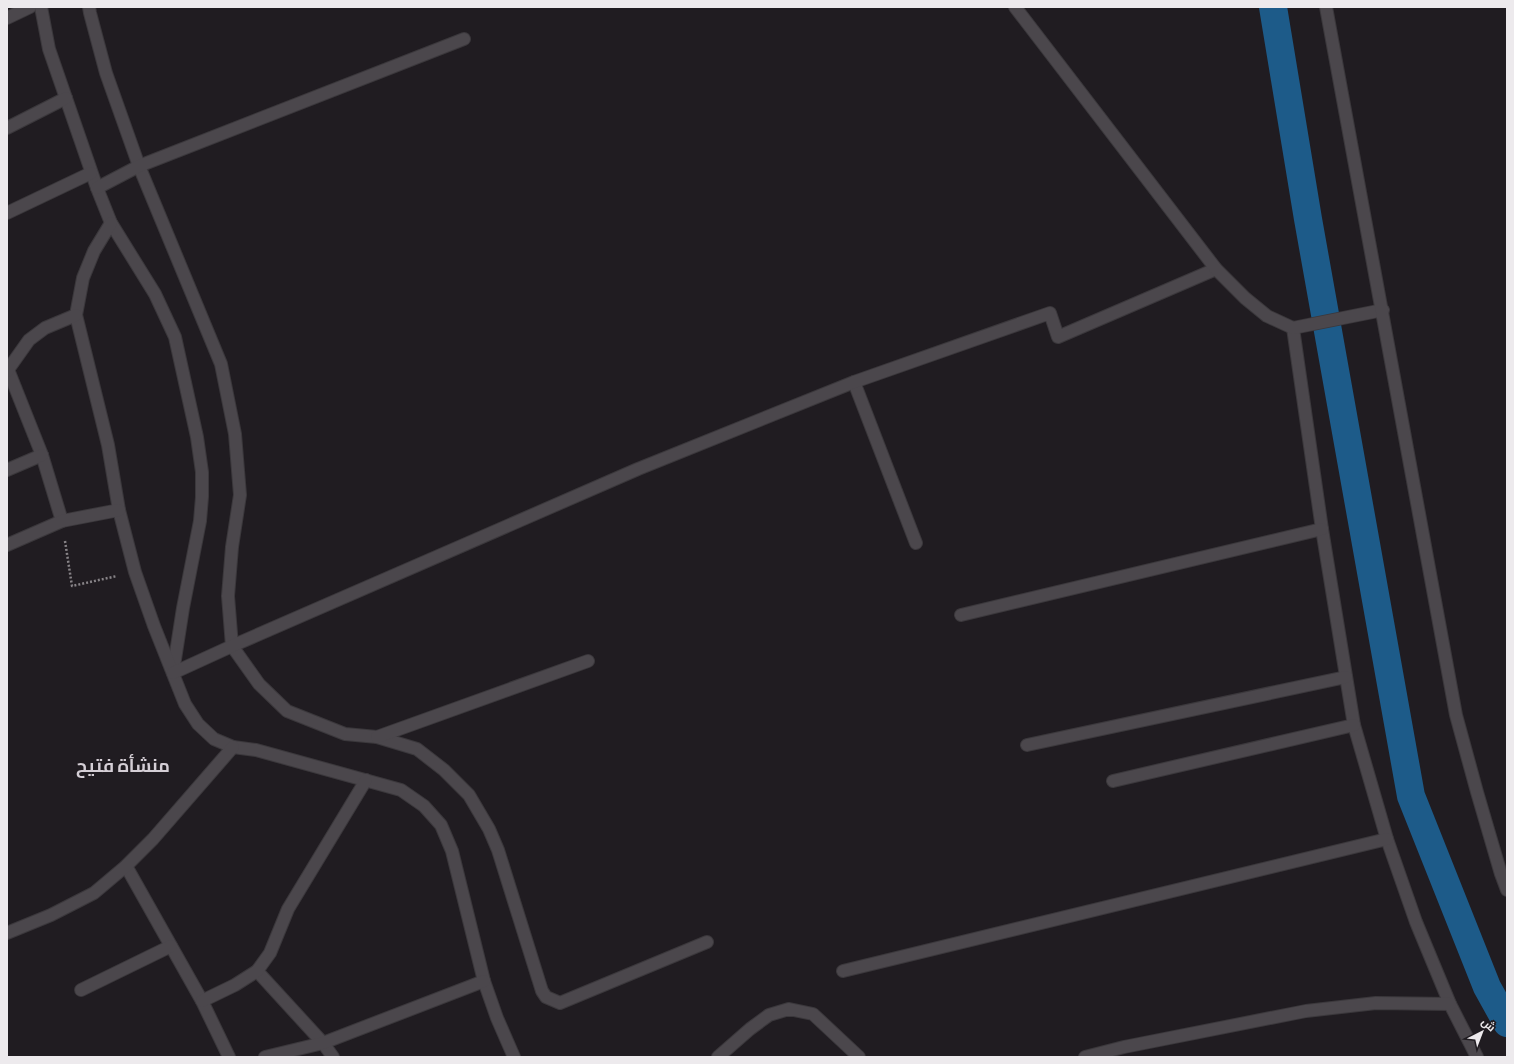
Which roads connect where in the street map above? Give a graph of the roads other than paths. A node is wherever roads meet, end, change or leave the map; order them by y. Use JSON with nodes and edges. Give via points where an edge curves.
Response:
{"nodes":[{"id":1,"x":30,"y":7,"type":"edge"},
{"id":2,"x":41,"y":7,"type":"edge"},
{"id":3,"x":89,"y":7,"type":"edge"},
{"id":4,"x":1016,"y":7,"type":"edge"},
{"id":5,"x":1326,"y":7,"type":"edge"},
{"id":6,"x":7,"y":18,"type":"edge"},
{"id":7,"x":464,"y":39,"type":"dead end"},
{"id":8,"x":66,"y":98,"type":"junction"},
{"id":9,"x":7,"y":128,"type":"edge"},
{"id":10,"x":139,"y":166,"type":"junction"},
{"id":11,"x":91,"y":173,"type":"junction"},
{"id":12,"x":97,"y":188,"type":"junction"},
{"id":13,"x":7,"y":213,"type":"edge"},
{"id":14,"x":111,"y":222,"type":"junction"},
{"id":15,"x":1216,"y":269,"type":"junction"},
{"id":16,"x":1383,"y":310,"type":"junction"},
{"id":17,"x":76,"y":315,"type":"junction"},
{"id":18,"x":1293,"y":328,"type":"junction"},
{"id":19,"x":7,"y":369,"type":"edge"},
{"id":20,"x":854,"y":382,"type":"junction"},
{"id":21,"x":42,"y":455,"type":"junction"},
{"id":22,"x":7,"y":470,"type":"edge"},
{"id":23,"x":119,"y":510,"type":"junction"},
{"id":24,"x":62,"y":521,"type":"junction"},
{"id":25,"x":1322,"y":529,"type":"junction"},
{"id":26,"x":916,"y":543,"type":"dead end"},
{"id":27,"x":7,"y":545,"type":"edge"},
{"id":28,"x":961,"y":615,"type":"dead end"},
{"id":29,"x":232,"y":646,"type":"junction"},
{"id":30,"x":588,"y":661,"type":"dead end"},
{"id":31,"x":173,"y":674,"type":"junction"},
{"id":32,"x":1346,"y":677,"type":"junction"},
{"id":33,"x":1354,"y":724,"type":"junction"},
{"id":34,"x":377,"y":737,"type":"junction"},
{"id":35,"x":1026,"y":745,"type":"dead end"},
{"id":36,"x":233,"y":747,"type":"junction"},
{"id":37,"x":366,"y":780,"type":"junction"},
{"id":38,"x":1113,"y":781,"type":"dead end"},
{"id":39,"x":1387,"y":839,"type":"junction"},
{"id":40,"x":126,"y":866,"type":"junction"},
{"id":41,"x":1507,"y":890,"type":"edge"},
{"id":42,"x":7,"y":933,"type":"edge"},
{"id":43,"x":707,"y":942,"type":"dead end"},
{"id":44,"x":171,"y":946,"type":"junction"},
{"id":45,"x":257,"y":971,"type":"junction"},
{"id":46,"x":844,"y":971,"type":"dead end"},
{"id":47,"x":484,"y":981,"type":"junction"},
{"id":48,"x":81,"y":990,"type":"dead end"},
{"id":49,"x":202,"y":1001,"type":"junction"},
{"id":50,"x":1450,"y":1004,"type":"junction"},
{"id":51,"x":324,"y":1043,"type":"junction"},
{"id":52,"x":229,"y":1057,"type":"edge"},
{"id":53,"x":265,"y":1057,"type":"edge"},
{"id":54,"x":333,"y":1057,"type":"edge"},
{"id":55,"x":514,"y":1057,"type":"edge"},
{"id":56,"x":718,"y":1057,"type":"edge"},
{"id":57,"x":859,"y":1057,"type":"edge"},
{"id":58,"x":1085,"y":1057,"type":"edge"},
{"id":59,"x":1477,"y":1057,"type":"edge"}],
"edges":[{"from":1,"to":6,"type":"street"},
{"from":2,"to":8,"type":"street","via":[[49,49]]},
{"from":3,"to":10,"type":"street","via":[[106,73]]},
{"from":4,"to":15,"type":"street"},
{"from":5,"to":16,"type":"street"},
{"from":7,"to":10,"type":"street"},
{"from":8,"to":9,"type":"street"},
{"from":8,"to":11,"type":"street"},
{"from":10,"to":12,"type":"street"},
{"from":10,"to":29,"type":"street","via":[[221,364],[236,434],[240,495],[228,596]]},
{"from":11,"to":12,"type":"street"},
{"from":11,"to":13,"type":"street"},
{"from":12,"to":14,"type":"street"},
{"from":14,"to":17,"type":"street","via":[[94,251],[83,278]]},
{"from":14,"to":31,"type":"street","via":[[155,294],[175,337],[202,472],[200,521]]},
{"from":15,"to":18,"type":"street","via":[[1267,316]]},
{"from":15,"to":20,"type":"street","via":[[1058,337],[1050,313]]},
{"from":16,"to":18,"type":"street"},
{"from":16,"to":41,"type":"street","via":[[1456,715]]},
{"from":17,"to":19,"type":"street","via":[[39,332],[29,340]]},
{"from":17,"to":23,"type":"street","via":[[108,445]]},
{"from":18,"to":25,"type":"street"},
{"from":19,"to":21,"type":"street"},
{"from":20,"to":26,"type":"street"},
{"from":20,"to":29,"type":"street","via":[[638,469]]},
{"from":21,"to":22,"type":"street"},
{"from":21,"to":24,"type":"street"},
{"from":23,"to":24,"type":"street"},
{"from":23,"to":31,"type":"street","via":[[135,572]]},
{"from":24,"to":27,"type":"street"},
{"from":25,"to":28,"type":"street"},
{"from":25,"to":32,"type":"street"},
{"from":29,"to":31,"type":"street"},
{"from":29,"to":34,"type":"street","via":[[258,684],[287,711],[345,734]]},
{"from":30,"to":34,"type":"street"},
{"from":31,"to":36,"type":"street","via":[[185,704],[198,724],[214,739]]},
{"from":32,"to":33,"type":"street"},
{"from":32,"to":35,"type":"street"},
{"from":33,"to":38,"type":"street"},
{"from":33,"to":39,"type":"street"},
{"from":34,"to":43,"type":"street","via":[[417,749],[444,770],[469,795],[498,850],[546,997],[560,1003]]},
{"from":36,"to":37,"type":"street","via":[[256,750]]},
{"from":36,"to":40,"type":"street","via":[[153,839]]},
{"from":37,"to":45,"type":"street","via":[[288,909],[270,953]]},
{"from":37,"to":47,"type":"street","via":[[401,790],[424,806],[441,825],[452,852]]},
{"from":39,"to":46,"type":"street"},
{"from":39,"to":50,"type":"street","via":[[1416,922]]},
{"from":40,"to":42,"type":"street","via":[[94,893],[51,915]]},
{"from":40,"to":44,"type":"street"},
{"from":44,"to":48,"type":"street"},
{"from":44,"to":49,"type":"street"},
{"from":45,"to":49,"type":"street"},
{"from":45,"to":51,"type":"street"},
{"from":47,"to":51,"type":"street"},
{"from":47,"to":55,"type":"street"},
{"from":49,"to":52,"type":"street"},
{"from":50,"to":58,"type":"street","via":[[1376,1003],[1306,1011],[1124,1046]]},
{"from":50,"to":59,"type":"street"},
{"from":51,"to":53,"type":"street"},
{"from":51,"to":54,"type":"street"},
{"from":56,"to":57,"type":"street","via":[[769,1015],[789,1009],[813,1014]]}]}
